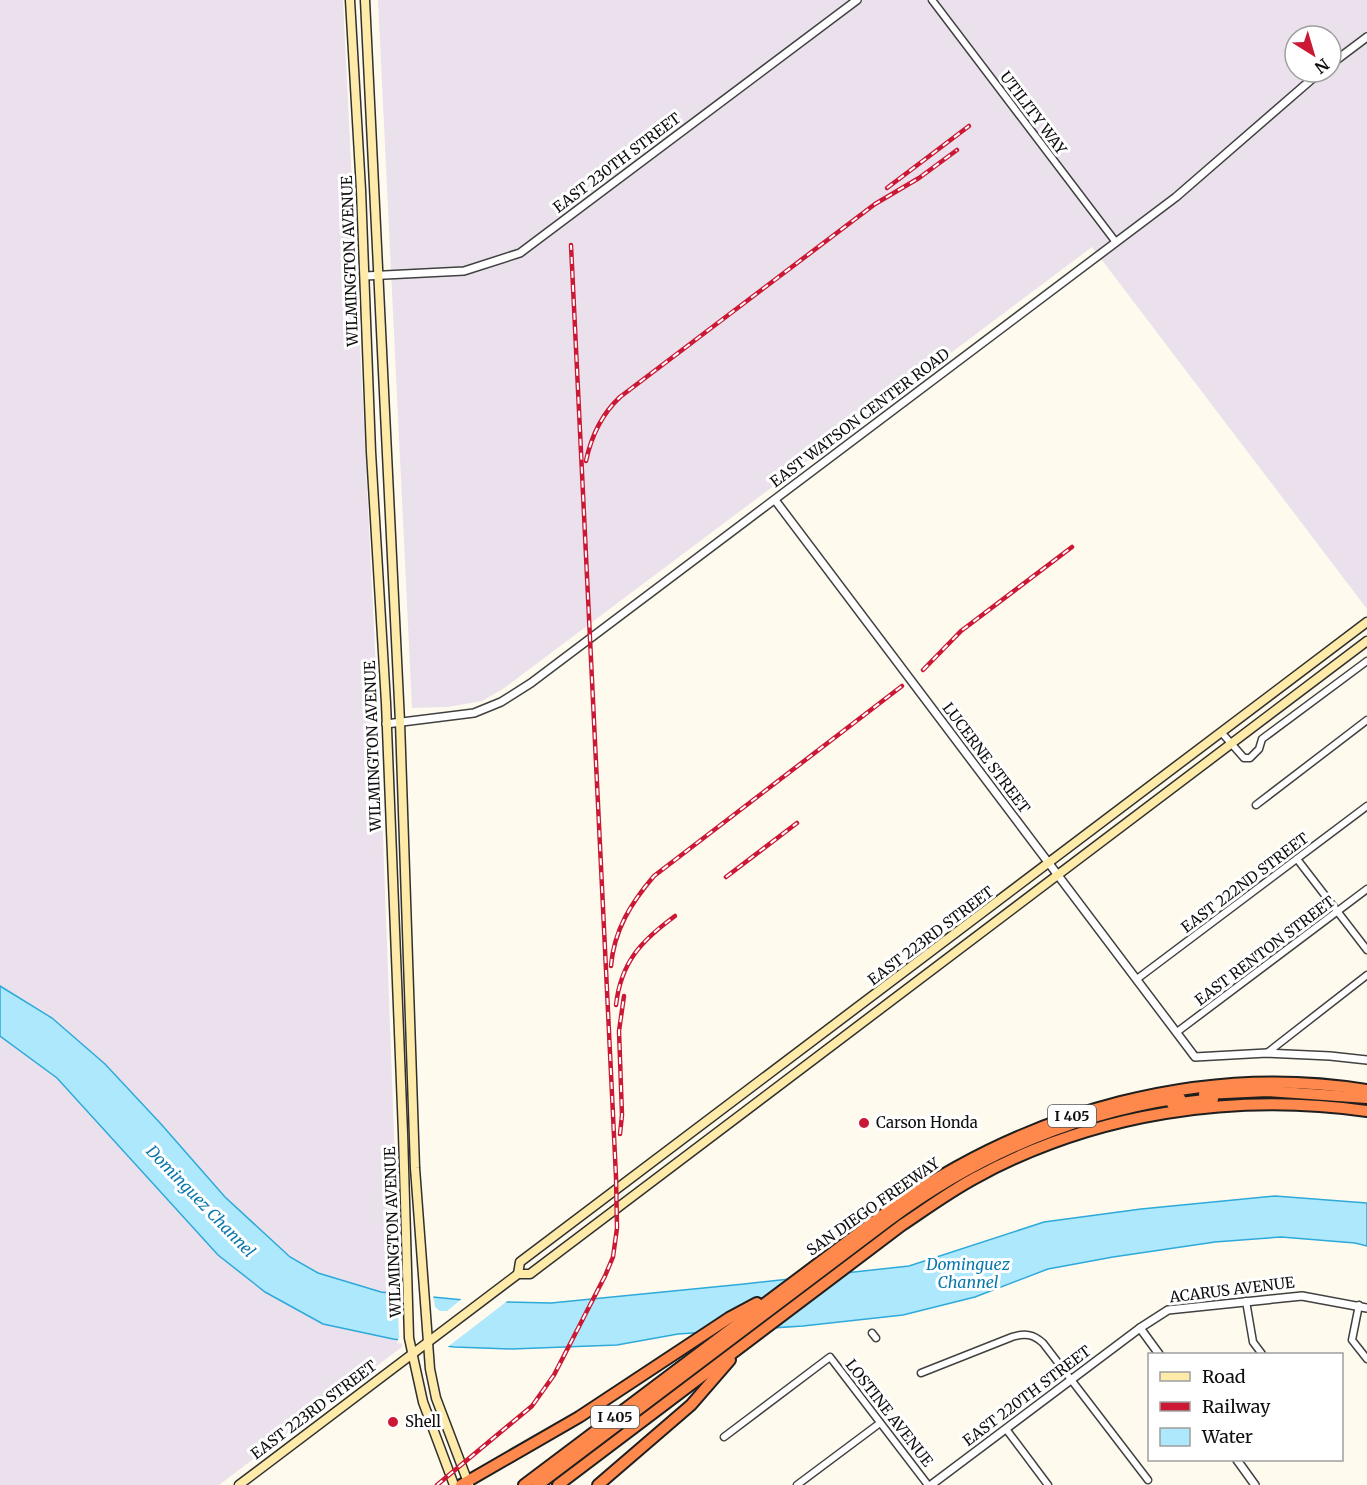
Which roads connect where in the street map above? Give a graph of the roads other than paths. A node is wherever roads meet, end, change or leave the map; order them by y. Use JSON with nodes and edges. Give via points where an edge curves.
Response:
{"nodes":[{"id":1,"x":350,"y":0,"type":"edge"},
{"id":2,"x":365,"y":0,"type":"edge"},
{"id":3,"x":857,"y":0,"type":"edge"},
{"id":4,"x":932,"y":0,"type":"edge"},
{"id":5,"x":1367,"y":37,"type":"edge"},
{"id":6,"x":1343,"y":55,"type":"edge"},
{"id":7,"x":1306,"y":84,"type":"edge"},
{"id":8,"x":1115,"y":241,"type":"junction"},
{"id":9,"x":379,"y":274,"type":"junction"},
{"id":10,"x":364,"y":276,"type":"junction"},
{"id":11,"x":775,"y":500,"type":"junction"},
{"id":12,"x":1367,"y":622,"type":"edge"},
{"id":13,"x":1367,"y":641,"type":"edge"},
{"id":14,"x":1367,"y":661,"type":"edge"},
{"id":15,"x":1367,"y":720,"type":"edge"},
{"id":16,"x":400,"y":722,"type":"junction"},
{"id":17,"x":386,"y":724,"type":"junction"},
{"id":18,"x":1221,"y":732,"type":"junction"},
{"id":19,"x":1231,"y":744,"type":"junction"},
{"id":20,"x":1256,"y":805,"type":"dead end"},
{"id":21,"x":1367,"y":806,"type":"edge"},
{"id":22,"x":1297,"y":859,"type":"junction"},
{"id":23,"x":1049,"y":863,"type":"junction"},
{"id":24,"x":1058,"y":875,"type":"junction"},
{"id":25,"x":1367,"y":889,"type":"edge"},
{"id":26,"x":1337,"y":912,"type":"junction"},
{"id":27,"x":1367,"y":950,"type":"edge"},
{"id":28,"x":1367,"y":975,"type":"edge"},
{"id":29,"x":1137,"y":979,"type":"junction"},
{"id":30,"x":411,"y":1006,"type":"junction"},
{"id":31,"x":398,"y":1007,"type":"junction"},
{"id":32,"x":1177,"y":1032,"type":"junction"},
{"id":33,"x":1267,"y":1053,"type":"junction"},
{"id":34,"x":1367,"y":1060,"type":"edge"},
{"id":35,"x":1367,"y":1090,"type":"edge"},
{"id":36,"x":1367,"y":1098,"type":"edge"},
{"id":37,"x":1367,"y":1103,"type":"edge"},
{"id":38,"x":1367,"y":1111,"type":"edge"},
{"id":39,"x":836,"y":1263,"type":"junction"},
{"id":40,"x":518,"y":1274,"type":"junction"},
{"id":41,"x":787,"y":1288,"type":"junction"},
{"id":42,"x":1246,"y":1301,"type":"junction"},
{"id":43,"x":1359,"y":1305,"type":"junction"},
{"id":44,"x":1367,"y":1308,"type":"edge"},
{"id":45,"x":1140,"y":1328,"type":"junction"},
{"id":46,"x":428,"y":1340,"type":"junction"},
{"id":47,"x":744,"y":1344,"type":"junction"},
{"id":48,"x":725,"y":1347,"type":"junction"},
{"id":49,"x":1158,"y":1353,"type":"edge"},
{"id":50,"x":1261,"y":1353,"type":"edge"},
{"id":51,"x":410,"y":1356,"type":"junction"},
{"id":52,"x":1367,"y":1359,"type":"edge"},
{"id":53,"x":921,"y":1372,"type":"dead end"},
{"id":54,"x":1071,"y":1379,"type":"junction"},
{"id":55,"x":880,"y":1423,"type":"junction"},
{"id":56,"x":1006,"y":1429,"type":"junction"},
{"id":57,"x":450,"y":1435,"type":"junction"},
{"id":58,"x":724,"y":1437,"type":"dead end"},
{"id":59,"x":436,"y":1438,"type":"junction"},
{"id":60,"x":1238,"y":1461,"type":"edge"},
{"id":61,"x":1148,"y":1480,"type":"dead end"},
{"id":62,"x":466,"y":1484,"type":"edge"},
{"id":63,"x":239,"y":1485,"type":"edge"},
{"id":64,"x":454,"y":1485,"type":"edge"},
{"id":65,"x":524,"y":1485,"type":"edge"},
{"id":66,"x":538,"y":1485,"type":"edge"},
{"id":67,"x":546,"y":1485,"type":"edge"},
{"id":68,"x":558,"y":1485,"type":"edge"},
{"id":69,"x":598,"y":1485,"type":"edge"},
{"id":70,"x":797,"y":1485,"type":"edge"},
{"id":71,"x":930,"y":1485,"type":"edge"},
{"id":72,"x":1048,"y":1485,"type":"edge"},
{"id":73,"x":1255,"y":1485,"type":"edge"}],
"edges":[{"from":1,"to":10,"type":"main road","name":"WILMINGTON AVENUE"},
{"from":2,"to":9,"type":"main road","name":"WILMINGTON AVENUE"},
{"from":3,"to":9,"type":"street","name":"EAST 230TH STREET","via":[[520,253],[464,271]]},
{"from":4,"to":8,"type":"street","name":"UTILITY WAY"},
{"from":5,"to":6,"type":"street"},
{"from":7,"to":8,"type":"street","name":"EAST WATSON CENTER ROAD","via":[[1176,197]]},
{"from":8,"to":11,"type":"street","name":"EAST WATSON CENTER ROAD"},
{"from":9,"to":10,"type":"street","name":"EAST 230TH STREET"},
{"from":9,"to":16,"type":"main road","name":"WILMINGTON AVENUE"},
{"from":10,"to":17,"type":"main road","name":"WILMINGTON AVENUE"},
{"from":11,"to":16,"type":"street","name":"EAST WATSON CENTER ROAD","via":[[501,702],[474,713]]},
{"from":11,"to":23,"type":"street","name":"LUCERNE STREET"},
{"from":12,"to":18,"type":"main road","name":"EAST 223RD STREET"},
{"from":13,"to":19,"type":"main road","name":"EAST 223RD STREET"},
{"from":14,"to":19,"type":"street","via":[[1262,739],[1250,758],[1244,758]]},
{"from":15,"to":20,"type":"street"},
{"from":16,"to":17,"type":"street","name":"EAST WATSON CENTER ROAD"},
{"from":16,"to":30,"type":"main road","name":"WILMINGTON AVENUE"},
{"from":17,"to":31,"type":"main road","name":"WILMINGTON AVENUE"},
{"from":18,"to":19,"type":"street"},
{"from":18,"to":23,"type":"main road","name":"EAST 223RD STREET"},
{"from":19,"to":24,"type":"main road","name":"EAST 223RD STREET"},
{"from":21,"to":22,"type":"street","name":"EAST 222ND STREET"},
{"from":22,"to":26,"type":"street"},
{"from":22,"to":29,"type":"street","name":"EAST 222ND STREET"},
{"from":23,"to":24,"type":"street","name":"LUCERNE STREET"},
{"from":23,"to":40,"type":"main road","name":"EAST 223RD STREET","via":[[520,1262]]},
{"from":24,"to":29,"type":"street","name":"LUCERNE STREET"},
{"from":24,"to":40,"type":"main road","name":"EAST 223RD STREET","via":[[530,1274]]},
{"from":25,"to":26,"type":"street","name":"EAST RENTON STREET"},
{"from":26,"to":27,"type":"street"},
{"from":26,"to":32,"type":"street","name":"EAST RENTON STREET"},
{"from":28,"to":33,"type":"street"},
{"from":29,"to":32,"type":"street","name":"LUCERNE STREET"},
{"from":30,"to":31,"type":"main road"},
{"from":30,"to":46,"type":"main road","name":"WILMINGTON AVENUE","via":[[415,1168]]},
{"from":31,"to":51,"type":"main road","name":"WILMINGTON AVENUE"},
{"from":32,"to":33,"type":"street","via":[[1195,1058]]},
{"from":33,"to":34,"type":"street"},
{"from":35,"to":41,"type":"highway","name":"SAN DIEGO FREEWAY","number":"I 405","via":[[1279,1083],[1221,1086],[1159,1094],[1070,1116],[1006,1141],[942,1175]]},
{"from":36,"to":39,"type":"highway","via":[[1268,1091],[1199,1095],[1090,1118],[1021,1143],[962,1173],[910,1204]]},
{"from":37,"to":39,"type":"highway","via":[[1283,1096],[1196,1100],[1078,1126],[970,1173]]},
{"from":38,"to":47,"type":"highway","name":"SAN DIEGO FREEWAY","number":"I 405","via":[[1284,1103],[1243,1104],[1169,1112],[1072,1136],[975,1178],[925,1209]]},
{"from":39,"to":48,"type":"highway"},
{"from":40,"to":46,"type":"main road","name":"EAST 223RD STREET"},
{"from":41,"to":62,"type":"highway","via":[[729,1318],[579,1417]]},
{"from":41,"to":65,"type":"highway","name":"SAN DIEGO FREEWAY","number":"I 405"},
{"from":42,"to":43,"type":"street","name":"ACARUS AVENUE","via":[[1302,1296]]},
{"from":42,"to":45,"type":"street","name":"ACARUS AVENUE","via":[[1167,1310]]},
{"from":42,"to":50,"type":"street","via":[[1253,1342]]},
{"from":43,"to":44,"type":"street","name":"ACARUS AVENUE"},
{"from":43,"to":52,"type":"street","via":[[1352,1341]]},
{"from":45,"to":49,"type":"street"},
{"from":45,"to":54,"type":"street","name":"EAST 220TH STREET"},
{"from":46,"to":51,"type":"main road","name":"EAST 223RD STREET"},
{"from":46,"to":57,"type":"main road","name":"WILMINGTON AVENUE","via":[[436,1398]]},
{"from":47,"to":68,"type":"highway","name":"SAN DIEGO FREEWAY","number":"I 405"},
{"from":47,"to":69,"type":"highway","via":[[691,1405]]},
{"from":48,"to":66,"type":"highway"},
{"from":48,"to":67,"type":"highway"},
{"from":51,"to":59,"type":"main road","name":"WILMINGTON AVENUE"},
{"from":51,"to":63,"type":"main road","name":"EAST 223RD STREET"},
{"from":53,"to":54,"type":"street","via":[[1022,1334],[1032,1335],[1043,1343]]},
{"from":54,"to":56,"type":"street","name":"EAST 220TH STREET"},
{"from":54,"to":61,"type":"street"},
{"from":55,"to":58,"type":"street","name":"LOSTINE AVENUE","via":[[830,1357]]},
{"from":55,"to":70,"type":"street"},
{"from":55,"to":71,"type":"street","name":"LOSTINE AVENUE"},
{"from":56,"to":71,"type":"street","name":"EAST 220TH STREET"},
{"from":56,"to":72,"type":"street"},
{"from":57,"to":59,"type":"main road"},
{"from":57,"to":62,"type":"main road","name":"WILMINGTON AVENUE"},
{"from":59,"to":64,"type":"main road","name":"WILMINGTON AVENUE"},
{"from":60,"to":73,"type":"street"}]}
